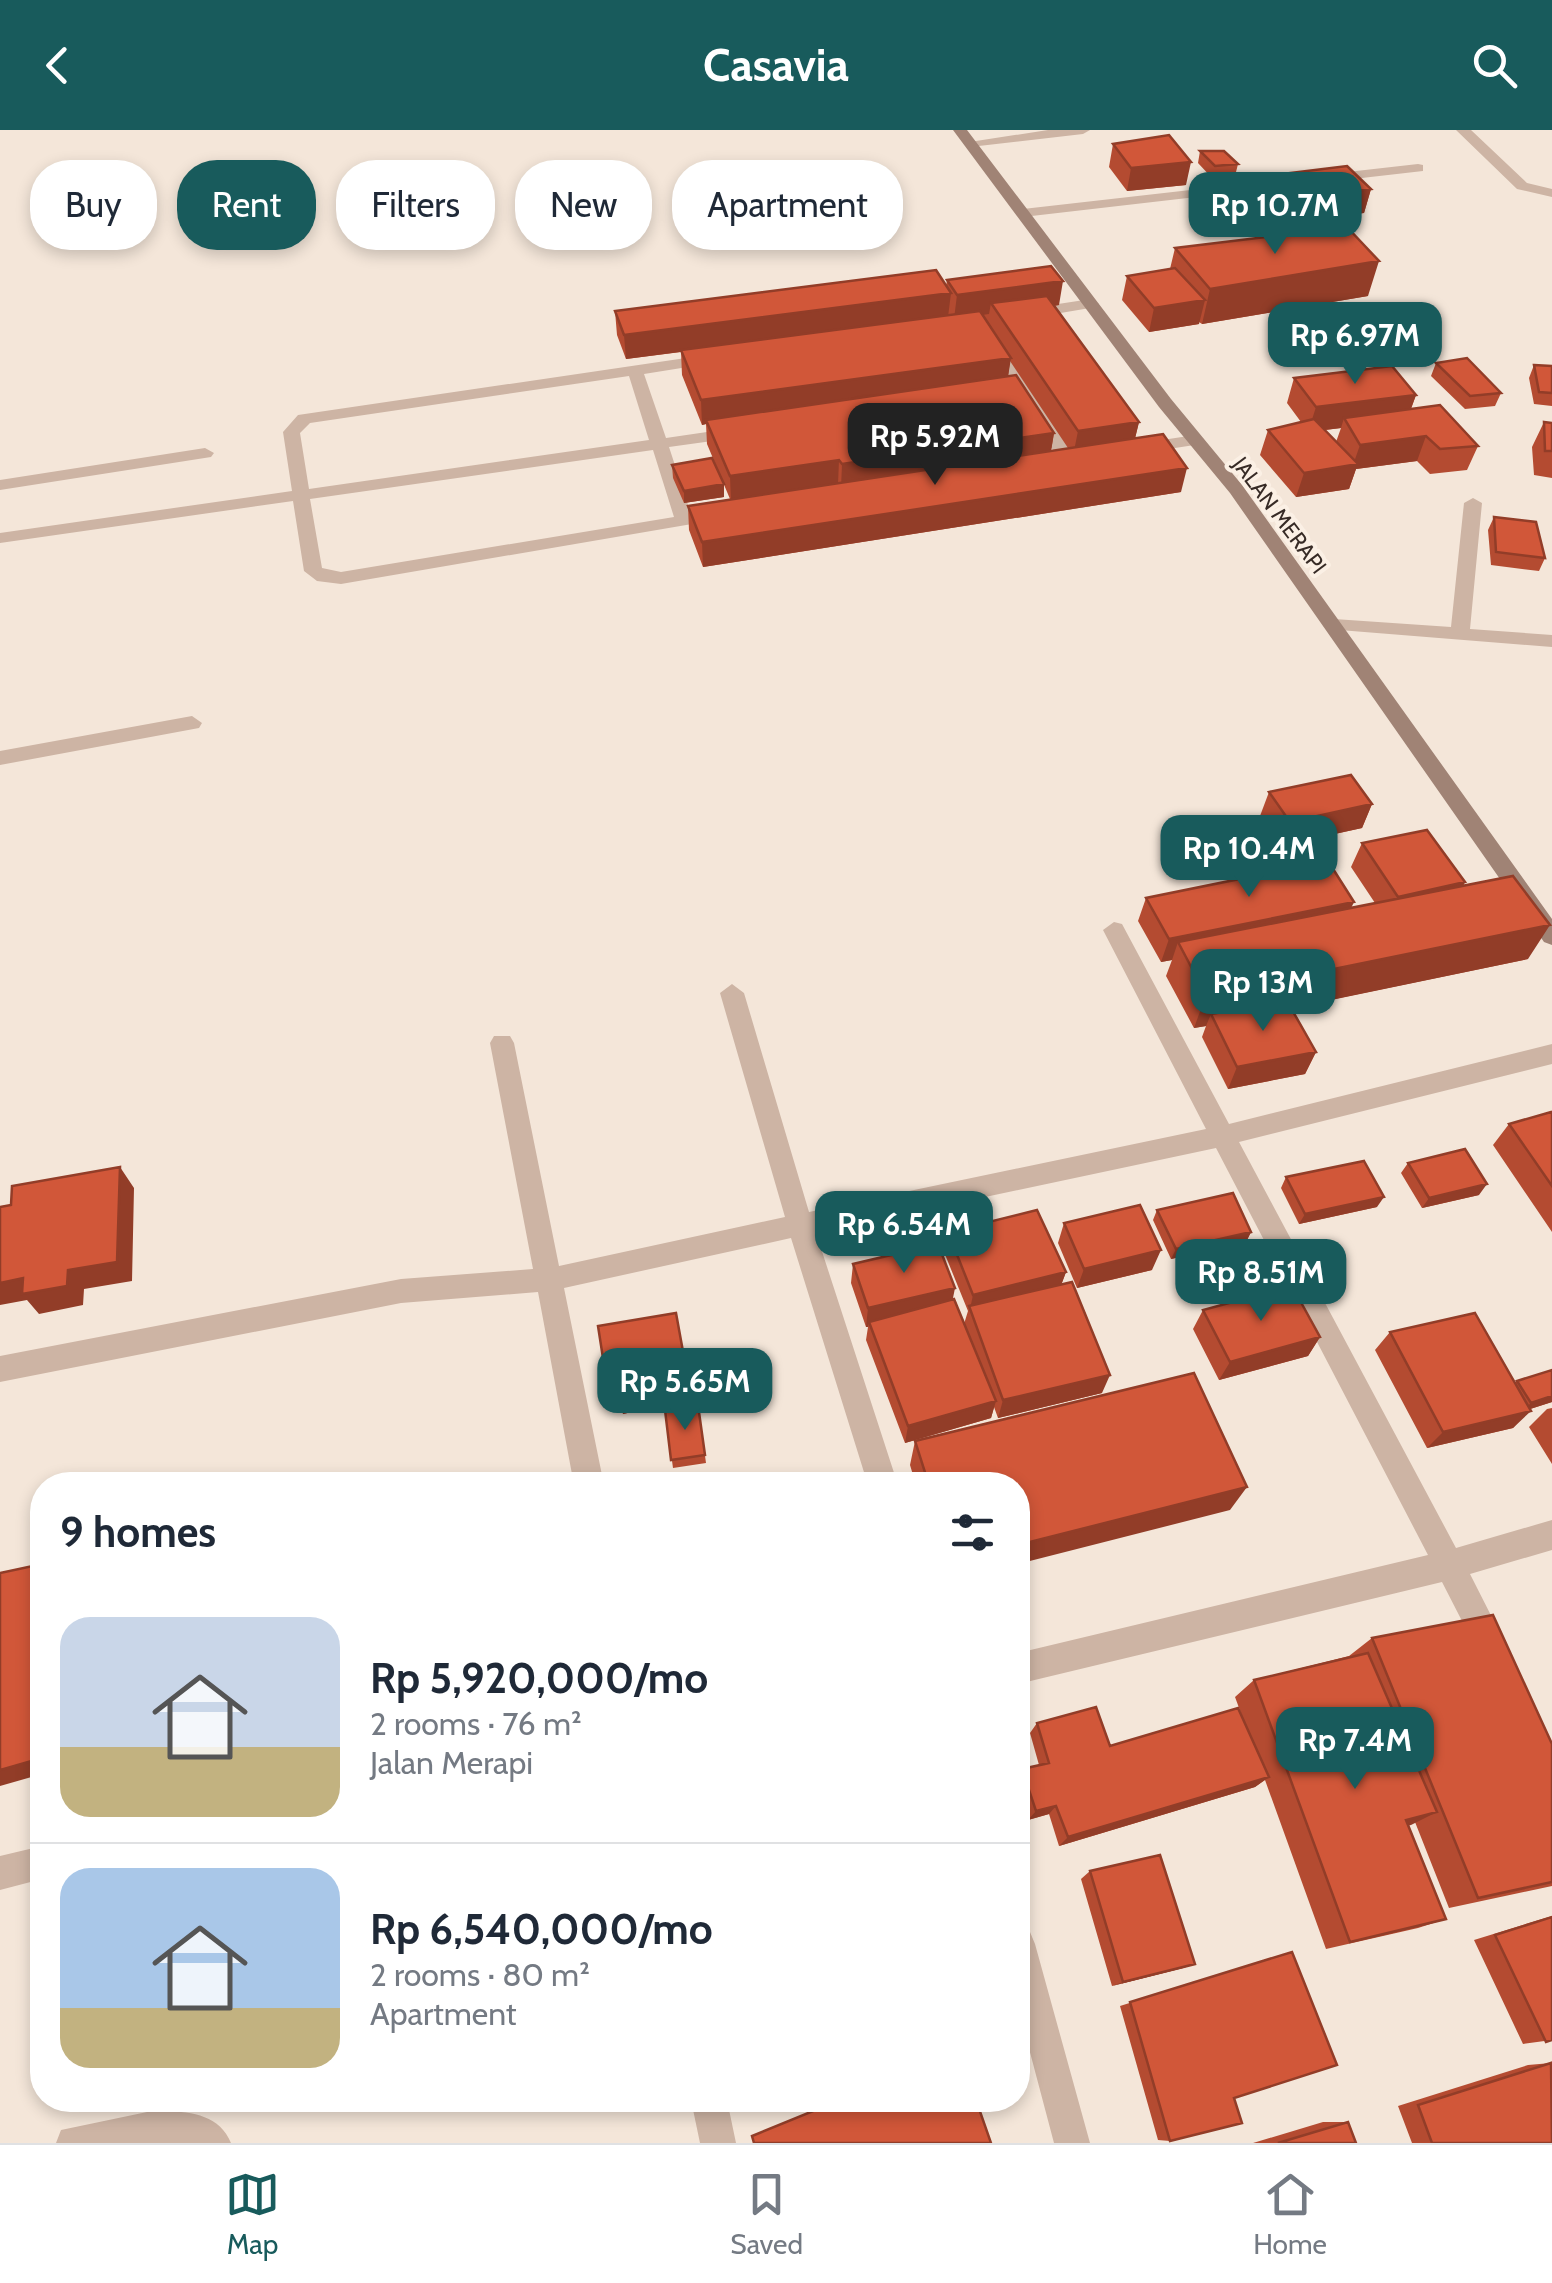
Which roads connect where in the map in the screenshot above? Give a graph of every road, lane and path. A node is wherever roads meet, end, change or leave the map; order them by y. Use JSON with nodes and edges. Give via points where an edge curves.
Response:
{"nodes":[{"id":1,"x":1083,"y":130,"type":"edge"},
{"id":2,"x":1463,"y":130,"type":"edge"},
{"id":3,"x":965,"y":136,"type":"edge"},
{"id":4,"x":1418,"y":168,"type":"dead end"},
{"id":5,"x":1552,"y":194,"type":"edge"},
{"id":6,"x":1022,"y":212,"type":"junction"},
{"id":7,"x":1091,"y":304,"type":"junction"},
{"id":8,"x":1009,"y":316,"type":"edge"},
{"id":9,"x":976,"y":321,"type":"edge"},
{"id":10,"x":730,"y":356,"type":"edge"},
{"id":11,"x":634,"y":370,"type":"junction"},
{"id":12,"x":1023,"y":390,"type":"junction"},
{"id":13,"x":1004,"y":393,"type":"edge"},
{"id":14,"x":754,"y":430,"type":"edge"},
{"id":15,"x":1195,"y":440,"type":"junction"},
{"id":16,"x":658,"y":444,"type":"junction"},
{"id":17,"x":1123,"y":451,"type":"edge"},
{"id":18,"x":205,"y":454,"type":"dead end"},
{"id":19,"x":1068,"y":460,"type":"edge"},
{"id":20,"x":0,"y":485,"type":"edge"},
{"id":21,"x":302,"y":492,"type":"junction"},
{"id":22,"x":1473,"y":503,"type":"dead end"},
{"id":23,"x":736,"y":512,"type":"edge"},
{"id":24,"x":684,"y":520,"type":"junction"},
{"id":25,"x":0,"y":538,"type":"edge"},
{"id":26,"x":1334,"y":625,"type":"junction"},
{"id":27,"x":1460,"y":633,"type":"junction"},
{"id":28,"x":1552,"y":642,"type":"edge"},
{"id":29,"x":192,"y":723,"type":"dead end"},
{"id":30,"x":0,"y":758,"type":"edge"},
{"id":31,"x":1114,"y":930,"type":"dead end"},
{"id":32,"x":1552,"y":936,"type":"edge"},
{"id":33,"x":732,"y":992,"type":"dead end"},
{"id":34,"x":502,"y":1043,"type":"dead end"},
{"id":35,"x":1552,"y":1054,"type":"edge"},
{"id":36,"x":1223,"y":1136,"type":"junction"},
{"id":37,"x":800,"y":1225,"type":"junction"},
{"id":38,"x":551,"y":1279,"type":"junction"},
{"id":39,"x":0,"y":1369,"type":"edge"},
{"id":40,"x":587,"y":1472,"type":"edge"},
{"id":41,"x":878,"y":1472,"type":"edge"},
{"id":42,"x":1552,"y":1536,"type":"edge"},
{"id":43,"x":1450,"y":1565,"type":"junction"},
{"id":44,"x":1501,"y":1664,"type":"edge"},
{"id":45,"x":1030,"y":1667,"type":"edge"},
{"id":46,"x":30,"y":1866,"type":"edge"},
{"id":47,"x":0,"y":1873,"type":"edge"},
{"id":48,"x":1030,"y":1988,"type":"edge"},
{"id":49,"x":712,"y":2112,"type":"edge"},
{"id":50,"x":74,"y":2143,"type":"edge"},
{"id":51,"x":213,"y":2143,"type":"edge"},
{"id":52,"x":718,"y":2143,"type":"edge"},
{"id":53,"x":1072,"y":2143,"type":"edge"}],
"edges":[{"from":1,"to":3,"type":"street"},
{"from":2,"to":5,"type":"street","via":[[1522,186]]},
{"from":3,"to":6,"type":"street","name":"JALAN MERAPI"},
{"from":4,"to":6,"type":"street"},
{"from":6,"to":7,"type":"street","name":"JALAN MERAPI"},
{"from":7,"to":8,"type":"street"},
{"from":7,"to":15,"type":"street","name":"JALAN MERAPI"},
{"from":9,"to":12,"type":"street"},
{"from":10,"to":11,"type":"street"},
{"from":11,"to":16,"type":"street"},
{"from":11,"to":21,"type":"street","via":[[297,422],[291,432]]},
{"from":12,"to":13,"type":"street"},
{"from":12,"to":19,"type":"street"},
{"from":14,"to":16,"type":"street"},
{"from":15,"to":17,"type":"street"},
{"from":15,"to":26,"type":"street","name":"JALAN MERAPI"},
{"from":16,"to":21,"type":"street"},
{"from":16,"to":24,"type":"street"},
{"from":18,"to":20,"type":"street"},
{"from":21,"to":24,"type":"street","via":[[313,571],[328,577]]},
{"from":21,"to":25,"type":"street"},
{"from":22,"to":27,"type":"street"},
{"from":23,"to":24,"type":"street"},
{"from":26,"to":27,"type":"street"},
{"from":26,"to":32,"type":"street","name":"JALAN MERAPI"},
{"from":27,"to":28,"type":"street"},
{"from":29,"to":30,"type":"street"},
{"from":31,"to":36,"type":"street"},
{"from":33,"to":37,"type":"street"},
{"from":34,"to":38,"type":"street"},
{"from":35,"to":36,"type":"street"},
{"from":36,"to":37,"type":"street"},
{"from":36,"to":43,"type":"street"},
{"from":37,"to":38,"type":"street"},
{"from":37,"to":41,"type":"street"},
{"from":38,"to":39,"type":"street","via":[[401,1292]]},
{"from":38,"to":40,"type":"street"},
{"from":42,"to":43,"type":"street"},
{"from":43,"to":44,"type":"street"},
{"from":43,"to":45,"type":"street"},
{"from":46,"to":47,"type":"street"},
{"from":48,"to":53,"type":"street"},
{"from":49,"to":52,"type":"street"},
{"from":50,"to":51,"type":"street","via":[[180,2129]]}]}
